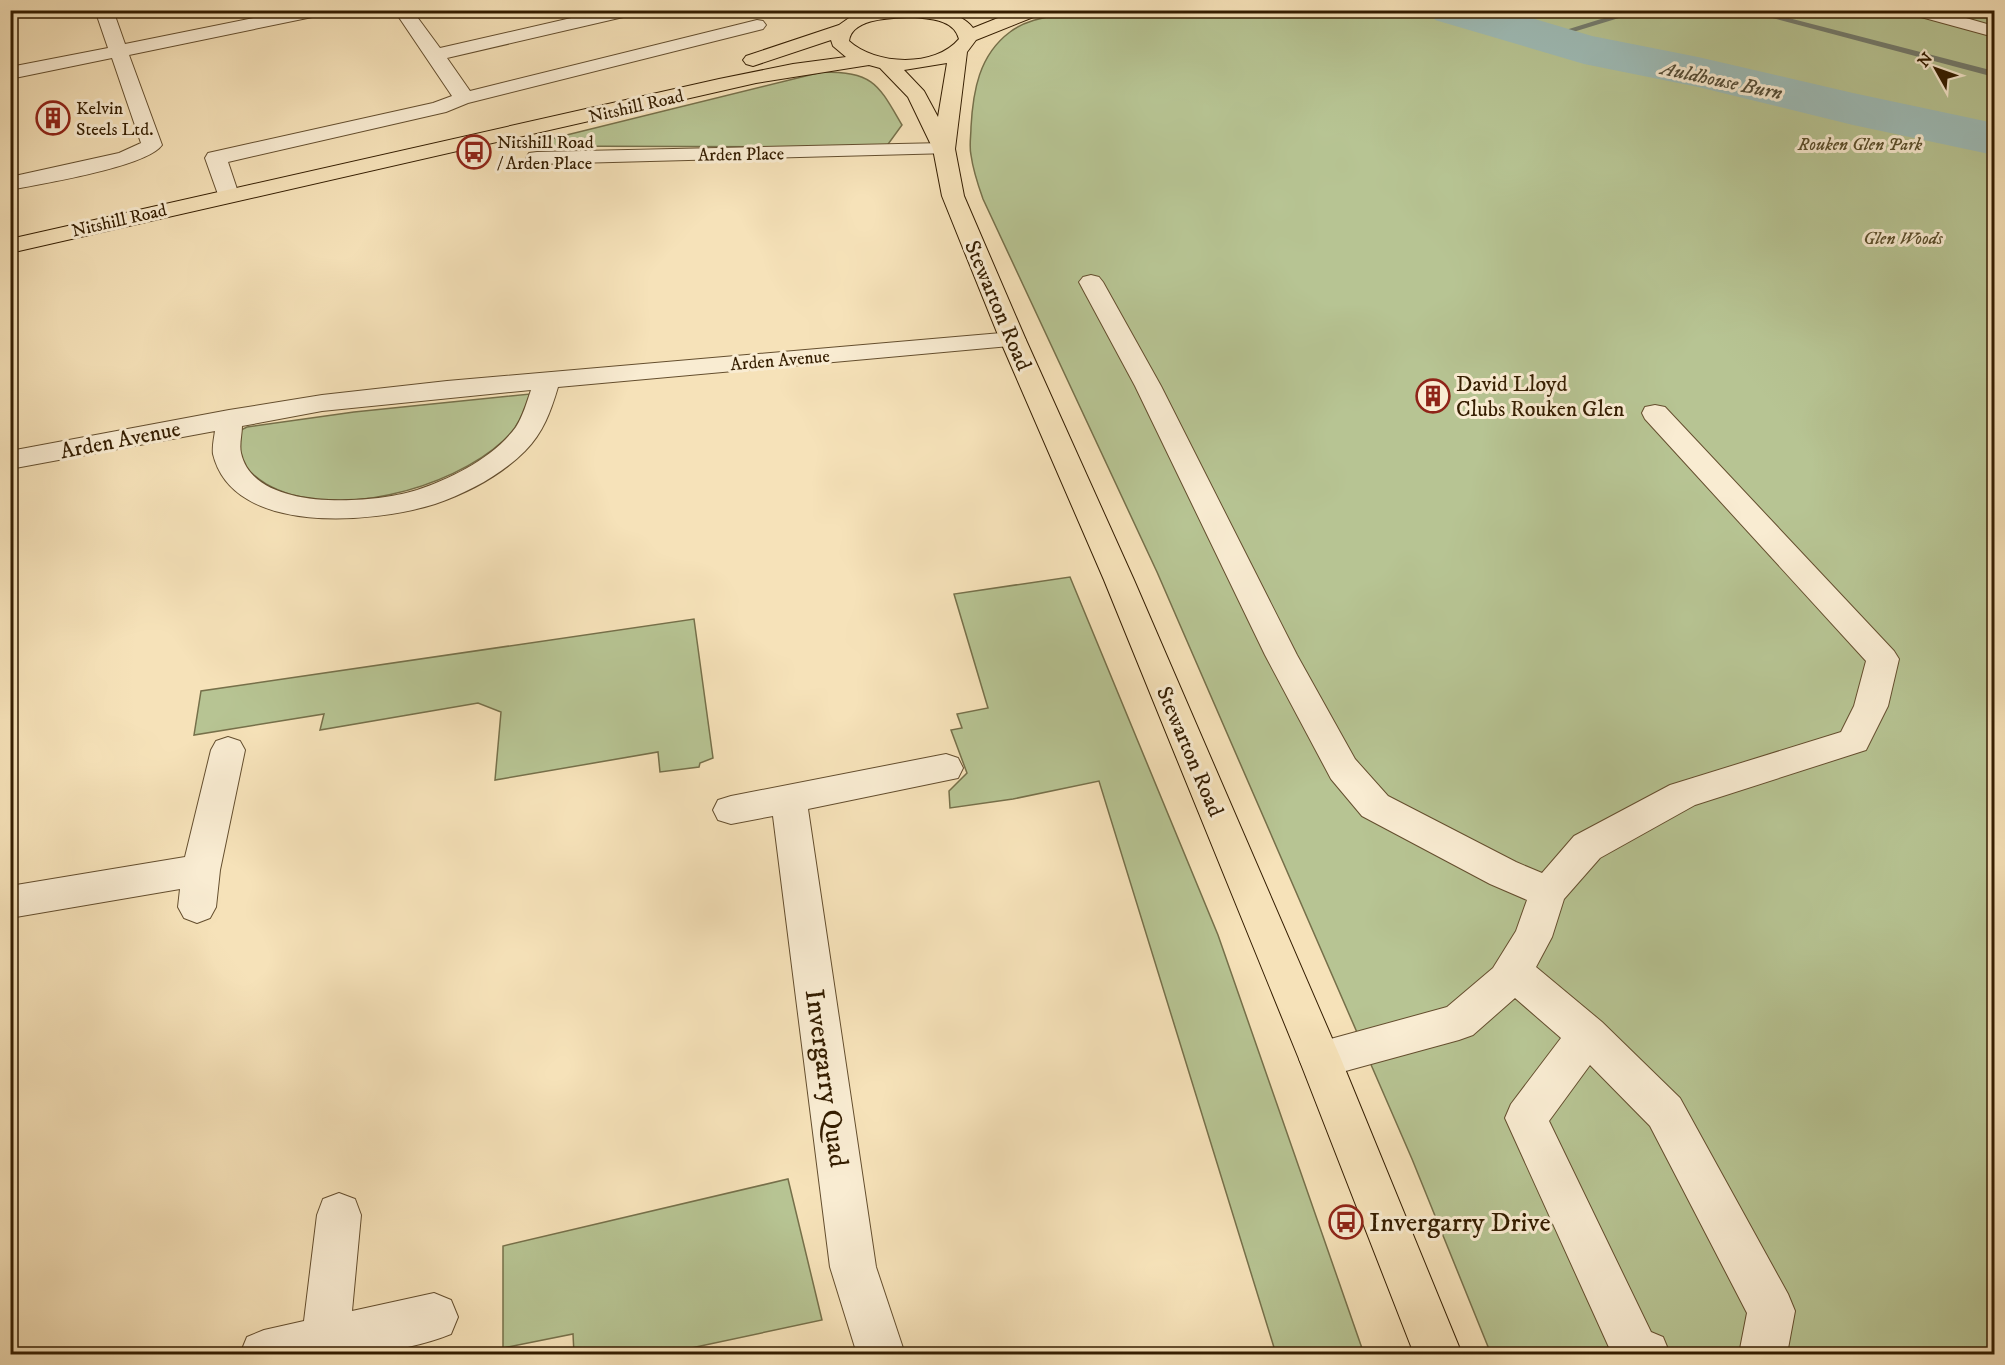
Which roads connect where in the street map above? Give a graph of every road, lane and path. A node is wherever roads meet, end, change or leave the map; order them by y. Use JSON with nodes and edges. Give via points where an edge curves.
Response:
{"nodes":[{"id":1,"x":104,"y":10,"type":"edge"},
{"id":2,"x":322,"y":10,"type":"edge"},
{"id":3,"x":403,"y":10,"type":"edge"},
{"id":4,"x":632,"y":10,"type":"edge"},
{"id":5,"x":957,"y":10,"type":"edge"},
{"id":6,"x":1035,"y":10,"type":"edge"},
{"id":7,"x":1916,"y":10,"type":"edge"},
{"id":8,"x":925,"y":12,"type":"edge"},
{"id":9,"x":853,"y":21,"type":"edge"},
{"id":10,"x":758,"y":25,"type":"dead end"},
{"id":11,"x":1995,"y":32,"type":"edge"},
{"id":12,"x":963,"y":44,"type":"junction"},
{"id":13,"x":118,"y":51,"type":"junction"},
{"id":14,"x":436,"y":55,"type":"junction"},
{"id":15,"x":877,"y":62,"type":"junction"},
{"id":16,"x":10,"y":73,"type":"edge"},
{"id":17,"x":623,"y":88,"type":"dead end"},
{"id":18,"x":461,"y":99,"type":"junction"},
{"id":19,"x":452,"y":123,"type":"dead end"},
{"id":20,"x":944,"y":149,"type":"junction"},
{"id":21,"x":537,"y":158,"type":"dead end"},
{"id":22,"x":201,"y":180,"type":"dead end"},
{"id":23,"x":10,"y":184,"type":"edge"},
{"id":24,"x":226,"y":185,"type":"junction"},
{"id":25,"x":10,"y":246,"type":"edge"},
{"id":26,"x":1091,"y":282,"type":"dead end"},
{"id":27,"x":1013,"y":340,"type":"junction"},
{"id":28,"x":547,"y":381,"type":"junction"},
{"id":29,"x":1655,"y":413,"type":"dead end"},
{"id":30,"x":229,"y":418,"type":"junction"},
{"id":31,"x":10,"y":460,"type":"edge"},
{"id":32,"x":228,"y":750,"type":"dead end"},
{"id":33,"x":946,"y":768,"type":"dead end"},
{"id":34,"x":789,"y":799,"type":"junction"},
{"id":35,"x":731,"y":810,"type":"dead end"},
{"id":36,"x":201,"y":870,"type":"junction"},
{"id":37,"x":1548,"y":892,"type":"junction"},
{"id":38,"x":10,"y":902,"type":"edge"},
{"id":39,"x":197,"y":907,"type":"dead end"},
{"id":40,"x":1511,"y":971,"type":"junction"},
{"id":41,"x":1588,"y":1035,"type":"junction"},
{"id":42,"x":1320,"y":1059,"type":"junction"},
{"id":43,"x":339,"y":1215,"type":"dead end"},
{"id":44,"x":434,"y":1317,"type":"dead end"},
{"id":45,"x":326,"y":1342,"type":"junction"},
{"id":46,"x":264,"y":1354,"type":"edge"},
{"id":47,"x":881,"y":1354,"type":"edge"},
{"id":48,"x":1438,"y":1354,"type":"edge"},
{"id":49,"x":1646,"y":1354,"type":"edge"},
{"id":50,"x":1763,"y":1354,"type":"edge"}],
"edges":[{"from":1,"to":13,"type":"street"},
{"from":2,"to":13,"type":"street"},
{"from":3,"to":14,"type":"street"},
{"from":4,"to":14,"type":"street"},
{"from":5,"to":8,"type":"main road","name":"Nitshill Road"},
{"from":6,"to":12,"type":"main road","name":"Nitshill Road"},
{"from":7,"to":11,"type":"street"},
{"from":8,"to":9,"type":"main road","name":"Nitshill Road","via":[[885,13]]},
{"from":8,"to":12,"type":"main road","via":[[963,26]]},
{"from":9,"to":15,"type":"main road","name":"Stewarton Road","via":[[841,34],[840,42],[846,50]]},
{"from":9,"to":17,"type":"main road","name":"Nitshill Road","via":[[736,64]]},
{"from":10,"to":18,"type":"street"},
{"from":12,"to":15,"type":"main road","name":"Nitshill Road","via":[[926,62]]},
{"from":12,"to":20,"type":"main road","name":"Stewarton Road"},
{"from":13,"to":16,"type":"street"},
{"from":13,"to":23,"type":"street","via":[[152,145],[126,158]]},
{"from":14,"to":18,"type":"street","via":[[462,94]]},
{"from":15,"to":20,"type":"main road","name":"Stewarton Road","via":[[917,95]]},
{"from":15,"to":24,"type":"main road","name":"Nitshill Road","via":[[826,64],[786,71],[667,99]]},
{"from":18,"to":24,"type":"street","via":[[439,108],[216,158]]},
{"from":19,"to":24,"type":"main road","name":"Nitshill Road"},
{"from":20,"to":21,"type":"street","name":"Arden Place"},
{"from":20,"to":27,"type":"main road","name":"Stewarton Road","via":[[953,196]]},
{"from":22,"to":24,"type":"main road","name":"Nitshill Road"},
{"from":24,"to":25,"type":"main road","name":"Nitshill Road"},
{"from":26,"to":37,"type":"street","via":[[1343,769],[1375,806],[1503,873]]},
{"from":27,"to":28,"type":"street","name":"Arden Avenue"},
{"from":27,"to":42,"type":"main road","name":"Stewarton Road","via":[[1124,591]]},
{"from":28,"to":30,"type":"street","name":"Arden Avenue","via":[[322,403]]},
{"from":28,"to":30,"type":"street","via":[[525,435],[482,471],[424,497],[364,510],[292,506],[268,499],[248,487],[226,459],[224,438]]},
{"from":29,"to":37,"type":"street","via":[[1883,659],[1871,706],[1854,741],[1683,795],[1587,847]]},
{"from":30,"to":31,"type":"street","name":"Arden Avenue"},
{"from":32,"to":36,"type":"street"},
{"from":33,"to":34,"type":"street"},
{"from":34,"to":35,"type":"street"},
{"from":34,"to":47,"type":"street","name":"Invergarry Quad","via":[[853,1267]]},
{"from":36,"to":38,"type":"street"},
{"from":36,"to":39,"type":"street"},
{"from":37,"to":40,"type":"street","via":[[1533,937]]},
{"from":40,"to":41,"type":"street"},
{"from":40,"to":42,"type":"street","via":[[1507,980],[1460,1022]]},
{"from":41,"to":49,"type":"street","via":[[1526,1118],[1635,1351]]},
{"from":41,"to":50,"type":"street","via":[[1665,1112],[1771,1311]]},
{"from":42,"to":48,"type":"main road","name":"Stewarton Road"},
{"from":43,"to":45,"type":"street"},
{"from":44,"to":45,"type":"street"},
{"from":45,"to":46,"type":"street"}]}
